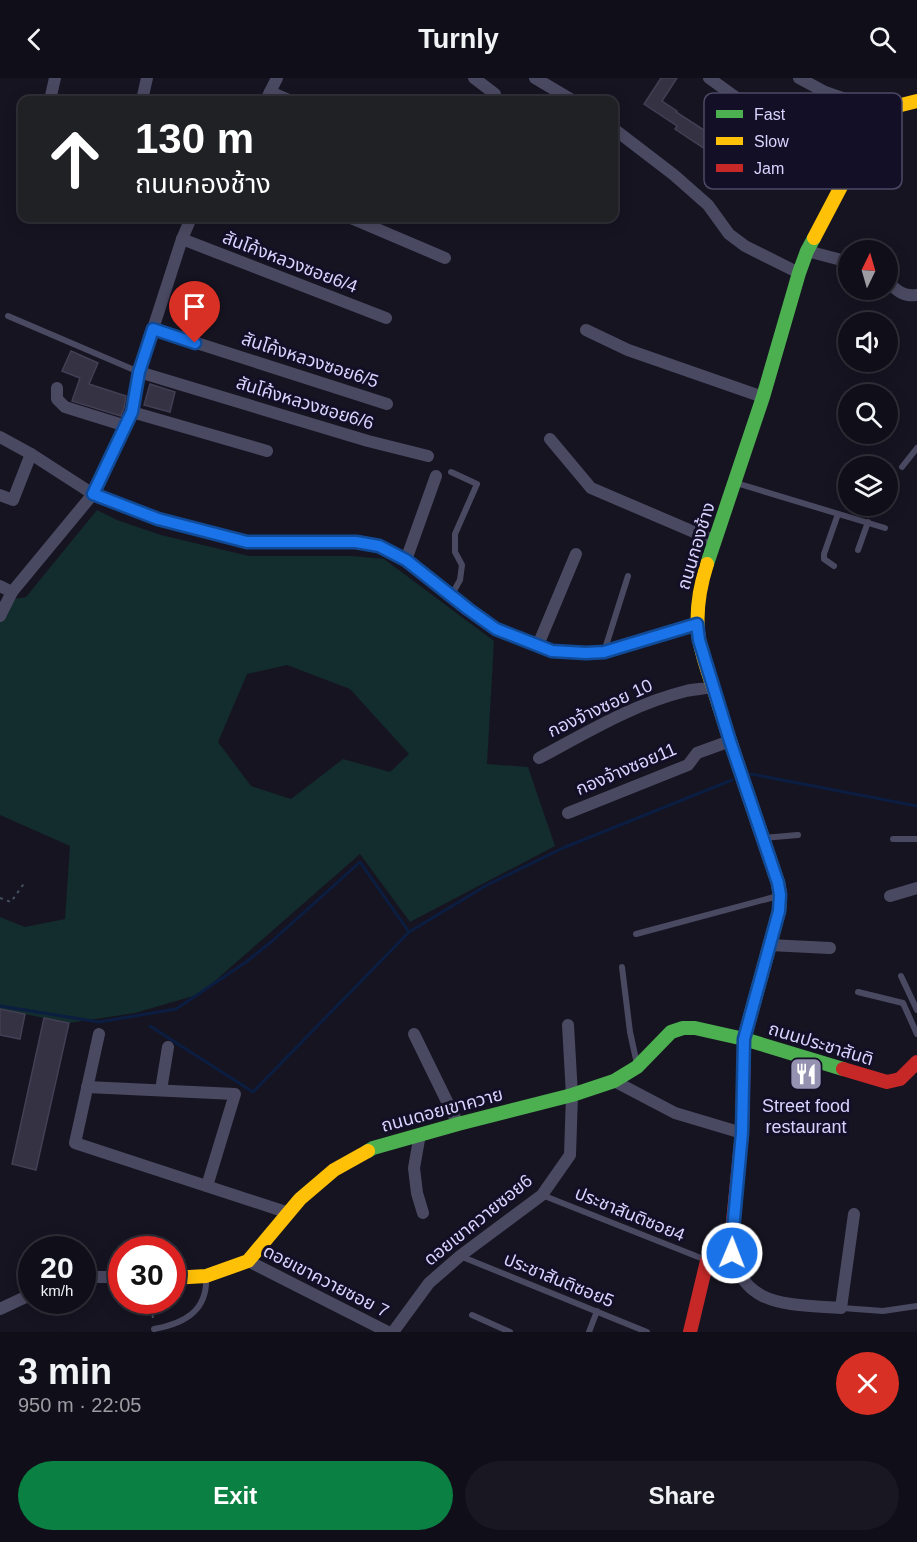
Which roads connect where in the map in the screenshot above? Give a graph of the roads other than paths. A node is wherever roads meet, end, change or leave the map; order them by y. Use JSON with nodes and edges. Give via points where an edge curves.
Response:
{"nodes":[{"id":1,"x":55,"y":78,"type":"edge"},
{"id":2,"x":147,"y":78,"type":"edge"},
{"id":3,"x":278,"y":78,"type":"edge"},
{"id":4,"x":474,"y":78,"type":"edge"},
{"id":5,"x":535,"y":78,"type":"edge"},
{"id":6,"x":709,"y":78,"type":"edge"},
{"id":7,"x":799,"y":78,"type":"edge"},
{"id":8,"x":730,"y":93,"type":"edge"},
{"id":9,"x":828,"y":93,"type":"edge"},
{"id":10,"x":495,"y":94,"type":"dead end"},
{"id":11,"x":51,"y":96,"type":"edge"},
{"id":12,"x":143,"y":96,"type":"edge"},
{"id":13,"x":268,"y":96,"type":"edge"},
{"id":14,"x":565,"y":96,"type":"edge"},
{"id":15,"x":917,"y":101,"type":"edge"},
{"id":16,"x":902,"y":105,"type":"edge"},
{"id":17,"x":618,"y":132,"type":"edge"},
{"id":18,"x":840,"y":189,"type":"edge"},
{"id":19,"x":189,"y":222,"type":"edge"},
{"id":20,"x":360,"y":222,"type":"edge"},
{"id":21,"x":182,"y":239,"type":"junction"},
{"id":22,"x":807,"y":250,"type":"junction"},
{"id":23,"x":445,"y":258,"type":"dead end"},
{"id":24,"x":838,"y":259,"type":"edge"},
{"id":25,"x":799,"y":273,"type":"junction"},
{"id":26,"x":898,"y":291,"type":"edge"},
{"id":27,"x":917,"y":295,"type":"edge"},
{"id":28,"x":8,"y":316,"type":"dead end"},
{"id":29,"x":386,"y":318,"type":"dead end"},
{"id":30,"x":153,"y":329,"type":"junction"},
{"id":31,"x":586,"y":330,"type":"dead end"},
{"id":32,"x":139,"y":372,"type":"junction"},
{"id":33,"x":57,"y":388,"type":"dead end"},
{"id":34,"x":763,"y":397,"type":"junction"},
{"id":35,"x":387,"y":404,"type":"dead end"},
{"id":36,"x":132,"y":412,"type":"junction"},
{"id":37,"x":126,"y":426,"type":"junction"},
{"id":38,"x":0,"y":437,"type":"edge"},
{"id":39,"x":550,"y":439,"type":"dead end"},
{"id":40,"x":917,"y":448,"type":"edge"},
{"id":41,"x":267,"y":451,"type":"dead end"},
{"id":42,"x":31,"y":454,"type":"junction"},
{"id":43,"x":428,"y":456,"type":"dead end"},
{"id":44,"x":902,"y":467,"type":"dead end"},
{"id":45,"x":451,"y":472,"type":"dead end"},
{"id":46,"x":436,"y":476,"type":"dead end"},
{"id":47,"x":734,"y":483,"type":"junction"},
{"id":48,"x":93,"y":494,"type":"junction"},
{"id":49,"x":0,"y":495,"type":"edge"},
{"id":50,"x":838,"y":514,"type":"joint"},
{"id":51,"x":846,"y":516,"type":"edge"},
{"id":52,"x":868,"y":522,"type":"junction"},
{"id":53,"x":885,"y":528,"type":"dead end"},
{"id":54,"x":715,"y":541,"type":"junction"},
{"id":55,"x":858,"y":550,"type":"dead end"},
{"id":56,"x":576,"y":554,"type":"dead end"},
{"id":57,"x":406,"y":560,"type":"junction"},
{"id":58,"x":834,"y":566,"type":"dead end"},
{"id":59,"x":628,"y":576,"type":"dead end"},
{"id":60,"x":0,"y":586,"type":"edge"},
{"id":61,"x":12,"y":592,"type":"junction"},
{"id":62,"x":451,"y":596,"type":"junction"},
{"id":63,"x":0,"y":616,"type":"edge"},
{"id":64,"x":697,"y":624,"type":"junction"},
{"id":65,"x":538,"y":645,"type":"junction"},
{"id":66,"x":604,"y":652,"type":"junction"},
{"id":67,"x":713,"y":687,"type":"junction"},
{"id":68,"x":730,"y":741,"type":"junction"},
{"id":69,"x":539,"y":758,"type":"dead end"},
{"id":70,"x":568,"y":813,"type":"dead end"},
{"id":71,"x":798,"y":835,"type":"dead end"},
{"id":72,"x":763,"y":838,"type":"junction"},
{"id":73,"x":894,"y":839,"type":"dead end"},
{"id":74,"x":917,"y":839,"type":"edge"},
{"id":75,"x":917,"y":888,"type":"edge"},
{"id":76,"x":780,"y":895,"type":"junction"},
{"id":77,"x":890,"y":896,"type":"dead end"},
{"id":78,"x":636,"y":934,"type":"dead end"},
{"id":79,"x":770,"y":945,"type":"junction"},
{"id":80,"x":830,"y":948,"type":"dead end"},
{"id":81,"x":622,"y":968,"type":"dead end"},
{"id":82,"x":901,"y":976,"type":"dead end"},
{"id":83,"x":858,"y":992,"type":"dead end"},
{"id":84,"x":917,"y":1010,"type":"edge"},
{"id":85,"x":568,"y":1025,"type":"dead end"},
{"id":86,"x":99,"y":1034,"type":"dead end"},
{"id":87,"x":414,"y":1034,"type":"dead end"},
{"id":88,"x":917,"y":1034,"type":"edge"},
{"id":89,"x":744,"y":1039,"type":"junction"},
{"id":90,"x":168,"y":1047,"type":"dead end"},
{"id":91,"x":917,"y":1062,"type":"edge"},
{"id":92,"x":638,"y":1067,"type":"junction"},
{"id":93,"x":614,"y":1081,"type":"junction"},
{"id":94,"x":87,"y":1087,"type":"junction"},
{"id":95,"x":161,"y":1090,"type":"junction"},
{"id":96,"x":572,"y":1095,"type":"junction"},
{"id":97,"x":458,"y":1124,"type":"junction"},
{"id":98,"x":742,"y":1133,"type":"junction"},
{"id":99,"x":420,"y":1134,"type":"junction"},
{"id":100,"x":207,"y":1186,"type":"junction"},
{"id":101,"x":542,"y":1195,"type":"junction"},
{"id":102,"x":289,"y":1213,"type":"junction"},
{"id":103,"x":423,"y":1214,"type":"dead end"},
{"id":104,"x":854,"y":1214,"type":"dead end"},
{"id":105,"x":732,"y":1241,"type":"junction"},
{"id":106,"x":460,"y":1256,"type":"junction"},
{"id":107,"x":248,"y":1261,"type":"junction"},
{"id":108,"x":707,"y":1261,"type":"junction"},
{"id":109,"x":206,"y":1276,"type":"junction"},
{"id":110,"x":186,"y":1277,"type":"edge"},
{"id":111,"x":18,"y":1301,"type":"edge"},
{"id":112,"x":917,"y":1306,"type":"edge"},
{"id":113,"x":841,"y":1308,"type":"junction"},
{"id":114,"x":0,"y":1309,"type":"edge"},
{"id":115,"x":597,"y":1311,"type":"junction"},
{"id":116,"x":472,"y":1316,"type":"dead end"},
{"id":117,"x":179,"y":1323,"type":"junction"},
{"id":118,"x":153,"y":1327,"type":"road end"},
{"id":119,"x":180,"y":1332,"type":"edge"},
{"id":120,"x":388,"y":1332,"type":"edge"},
{"id":121,"x":393,"y":1332,"type":"edge"},
{"id":122,"x":510,"y":1332,"type":"edge"},
{"id":123,"x":589,"y":1332,"type":"edge"},
{"id":124,"x":647,"y":1332,"type":"edge"},
{"id":125,"x":690,"y":1332,"type":"edge"}],
"edges":[{"from":1,"to":11,"type":"street"},
{"from":2,"to":12,"type":"street"},
{"from":3,"to":13,"type":"street"},
{"from":4,"to":10,"type":"street"},
{"from":5,"to":14,"type":"street"},
{"from":6,"to":8,"type":"street"},
{"from":7,"to":9,"type":"street"},
{"from":15,"to":16,"type":"street"},
{"from":17,"to":25,"type":"street","via":[[708,205],[729,234]]},
{"from":18,"to":22,"type":"street","name":"ถนนกองช้าง"},
{"from":19,"to":21,"type":"street"},
{"from":20,"to":23,"type":"street"},
{"from":21,"to":29,"type":"street","name":"สันโค้งหลวงซอย6/4"},
{"from":21,"to":30,"type":"street"},
{"from":22,"to":24,"type":"street"},
{"from":22,"to":25,"type":"street","name":"ถนนกองช้าง"},
{"from":25,"to":34,"type":"street","name":"ถนนกองช้าง"},
{"from":26,"to":27,"type":"street"},
{"from":28,"to":32,"type":"lane"},
{"from":30,"to":32,"type":"street"},
{"from":30,"to":35,"type":"street","name":"สันโค้งหลวงซอย6/5"},
{"from":31,"to":34,"type":"street","via":[[628,350]]},
{"from":32,"to":36,"type":"street"},
{"from":32,"to":43,"type":"street","name":"สันโค้งหลวงซอย6/6"},
{"from":33,"to":37,"type":"street","via":[[57,399],[65,407]]},
{"from":34,"to":47,"type":"street","name":"ถนนกองช้าง"},
{"from":36,"to":37,"type":"street"},
{"from":36,"to":41,"type":"street"},
{"from":37,"to":48,"type":"street"},
{"from":38,"to":42,"type":"street"},
{"from":39,"to":54,"type":"street","via":[[591,488]]},
{"from":40,"to":44,"type":"lane"},
{"from":42,"to":48,"type":"street"},
{"from":42,"to":49,"type":"street","via":[[13,500]]},
{"from":45,"to":62,"type":"lane","via":[[477,484],[455,534],[455,552],[462,565],[460,580]]},
{"from":46,"to":57,"type":"street"},
{"from":47,"to":50,"type":"lane"},
{"from":47,"to":54,"type":"street","name":"ถนนกองช้าง"},
{"from":48,"to":57,"type":"street","via":[[158,519],[247,542],[356,542],[379,546]]},
{"from":48,"to":61,"type":"street"},
{"from":50,"to":58,"type":"lane","via":[[824,554],[824,560]]},
{"from":51,"to":52,"type":"lane"},
{"from":52,"to":53,"type":"lane"},
{"from":52,"to":55,"type":"lane"},
{"from":54,"to":64,"type":"street","name":"ถนนกองช้าง","via":[[701,583]]},
{"from":56,"to":65,"type":"street"},
{"from":57,"to":62,"type":"street"},
{"from":59,"to":66,"type":"lane"},
{"from":60,"to":61,"type":"street"},
{"from":61,"to":63,"type":"street"},
{"from":62,"to":65,"type":"street","via":[[496,629]]},
{"from":64,"to":66,"type":"street"},
{"from":64,"to":67,"type":"street","name":"ถนนกองช้าง"},
{"from":65,"to":66,"type":"street","via":[[552,651]]},
{"from":67,"to":68,"type":"street","name":"ถนนกองช้าง"},
{"from":67,"to":69,"type":"street","name":"กองจ้างซอย 10","via":[[663,698],[626,712]]},
{"from":68,"to":70,"type":"street","name":"กองจ้างซอย11","via":[[697,753],[688,765]]},
{"from":68,"to":72,"type":"street","name":"ถนนกองช้าง"},
{"from":71,"to":72,"type":"lane"},
{"from":72,"to":76,"type":"street","name":"ถนนกองช้าง"},
{"from":73,"to":74,"type":"lane"},
{"from":75,"to":77,"type":"street"},
{"from":76,"to":78,"type":"lane"},
{"from":76,"to":79,"type":"street","name":"ถนนกองช้าง"},
{"from":79,"to":80,"type":"street"},
{"from":79,"to":89,"type":"street","name":"ถนนกองช้าง"},
{"from":81,"to":92,"type":"lane"},
{"from":82,"to":84,"type":"lane"},
{"from":83,"to":88,"type":"lane","via":[[903,1003]]},
{"from":85,"to":96,"type":"street","name":"ดอยเขาควายซอย6"},
{"from":86,"to":94,"type":"street"},
{"from":87,"to":97,"type":"street"},
{"from":89,"to":91,"type":"street","name":"ถนนประชาสันติ","via":[[886,1082],[900,1079]]},
{"from":89,"to":92,"type":"street","name":"ถนนดอยเขาควาย","via":[[682,1028],[671,1032]]},
{"from":89,"to":98,"type":"street","name":"ถนนกองช้าง"},
{"from":90,"to":95,"type":"street"},
{"from":92,"to":93,"type":"street","name":"ถนนดอยเขาควาย"},
{"from":93,"to":96,"type":"street","name":"ถนนดอยเขาควาย"},
{"from":93,"to":98,"type":"street","via":[[675,1113]]},
{"from":94,"to":95,"type":"street"},
{"from":94,"to":100,"type":"street","via":[[75,1143]]},
{"from":95,"to":100,"type":"street","via":[[235,1094]]},
{"from":96,"to":97,"type":"street","name":"ถนนดอยเขาควาย"},
{"from":96,"to":101,"type":"street","name":"ดอยเขาควายซอย6","via":[[570,1155]]},
{"from":97,"to":99,"type":"street","name":"ถนนดอยเขาควาย"},
{"from":98,"to":105,"type":"street","name":"ถนนกองช้าง"},
{"from":99,"to":102,"type":"street","name":"ถนนดอยเขาควาย","via":[[373,1148],[334,1170]]},
{"from":99,"to":103,"type":"street","via":[[414,1168]]},
{"from":100,"to":102,"type":"street"},
{"from":101,"to":106,"type":"street","name":"ดอยเขาควายซอย6"},
{"from":101,"to":108,"type":"lane","name":"ประชาสันติซอย4"},
{"from":102,"to":107,"type":"street","name":"ถนนดอยเขาควาย"},
{"from":104,"to":113,"type":"street"},
{"from":105,"to":108,"type":"street"},
{"from":105,"to":113,"type":"street","via":[[737,1268],[754,1292],[789,1304]]},
{"from":106,"to":115,"type":"lane","name":"ประชาสันติซอย5"},
{"from":106,"to":121,"type":"street","name":"ดอยเขาควายซอย6","via":[[429,1283]]},
{"from":107,"to":109,"type":"street","name":"ถนนดอยเขาควาย"},
{"from":107,"to":120,"type":"street","name":"ดอยเขาควายซอย 7"},
{"from":108,"to":125,"type":"street"},
{"from":109,"to":110,"type":"street","name":"ถนนดอยเขาควาย"},
{"from":109,"to":117,"type":"lane","via":[[200,1304]]},
{"from":111,"to":114,"type":"street"},
{"from":112,"to":113,"type":"lane","via":[[883,1311]]},
{"from":115,"to":123,"type":"lane"},
{"from":115,"to":124,"type":"lane","name":"ประชาสันติซอย5"},
{"from":116,"to":122,"type":"lane"},
{"from":117,"to":118,"type":"lane"},
{"from":117,"to":119,"type":"lane"}]}
